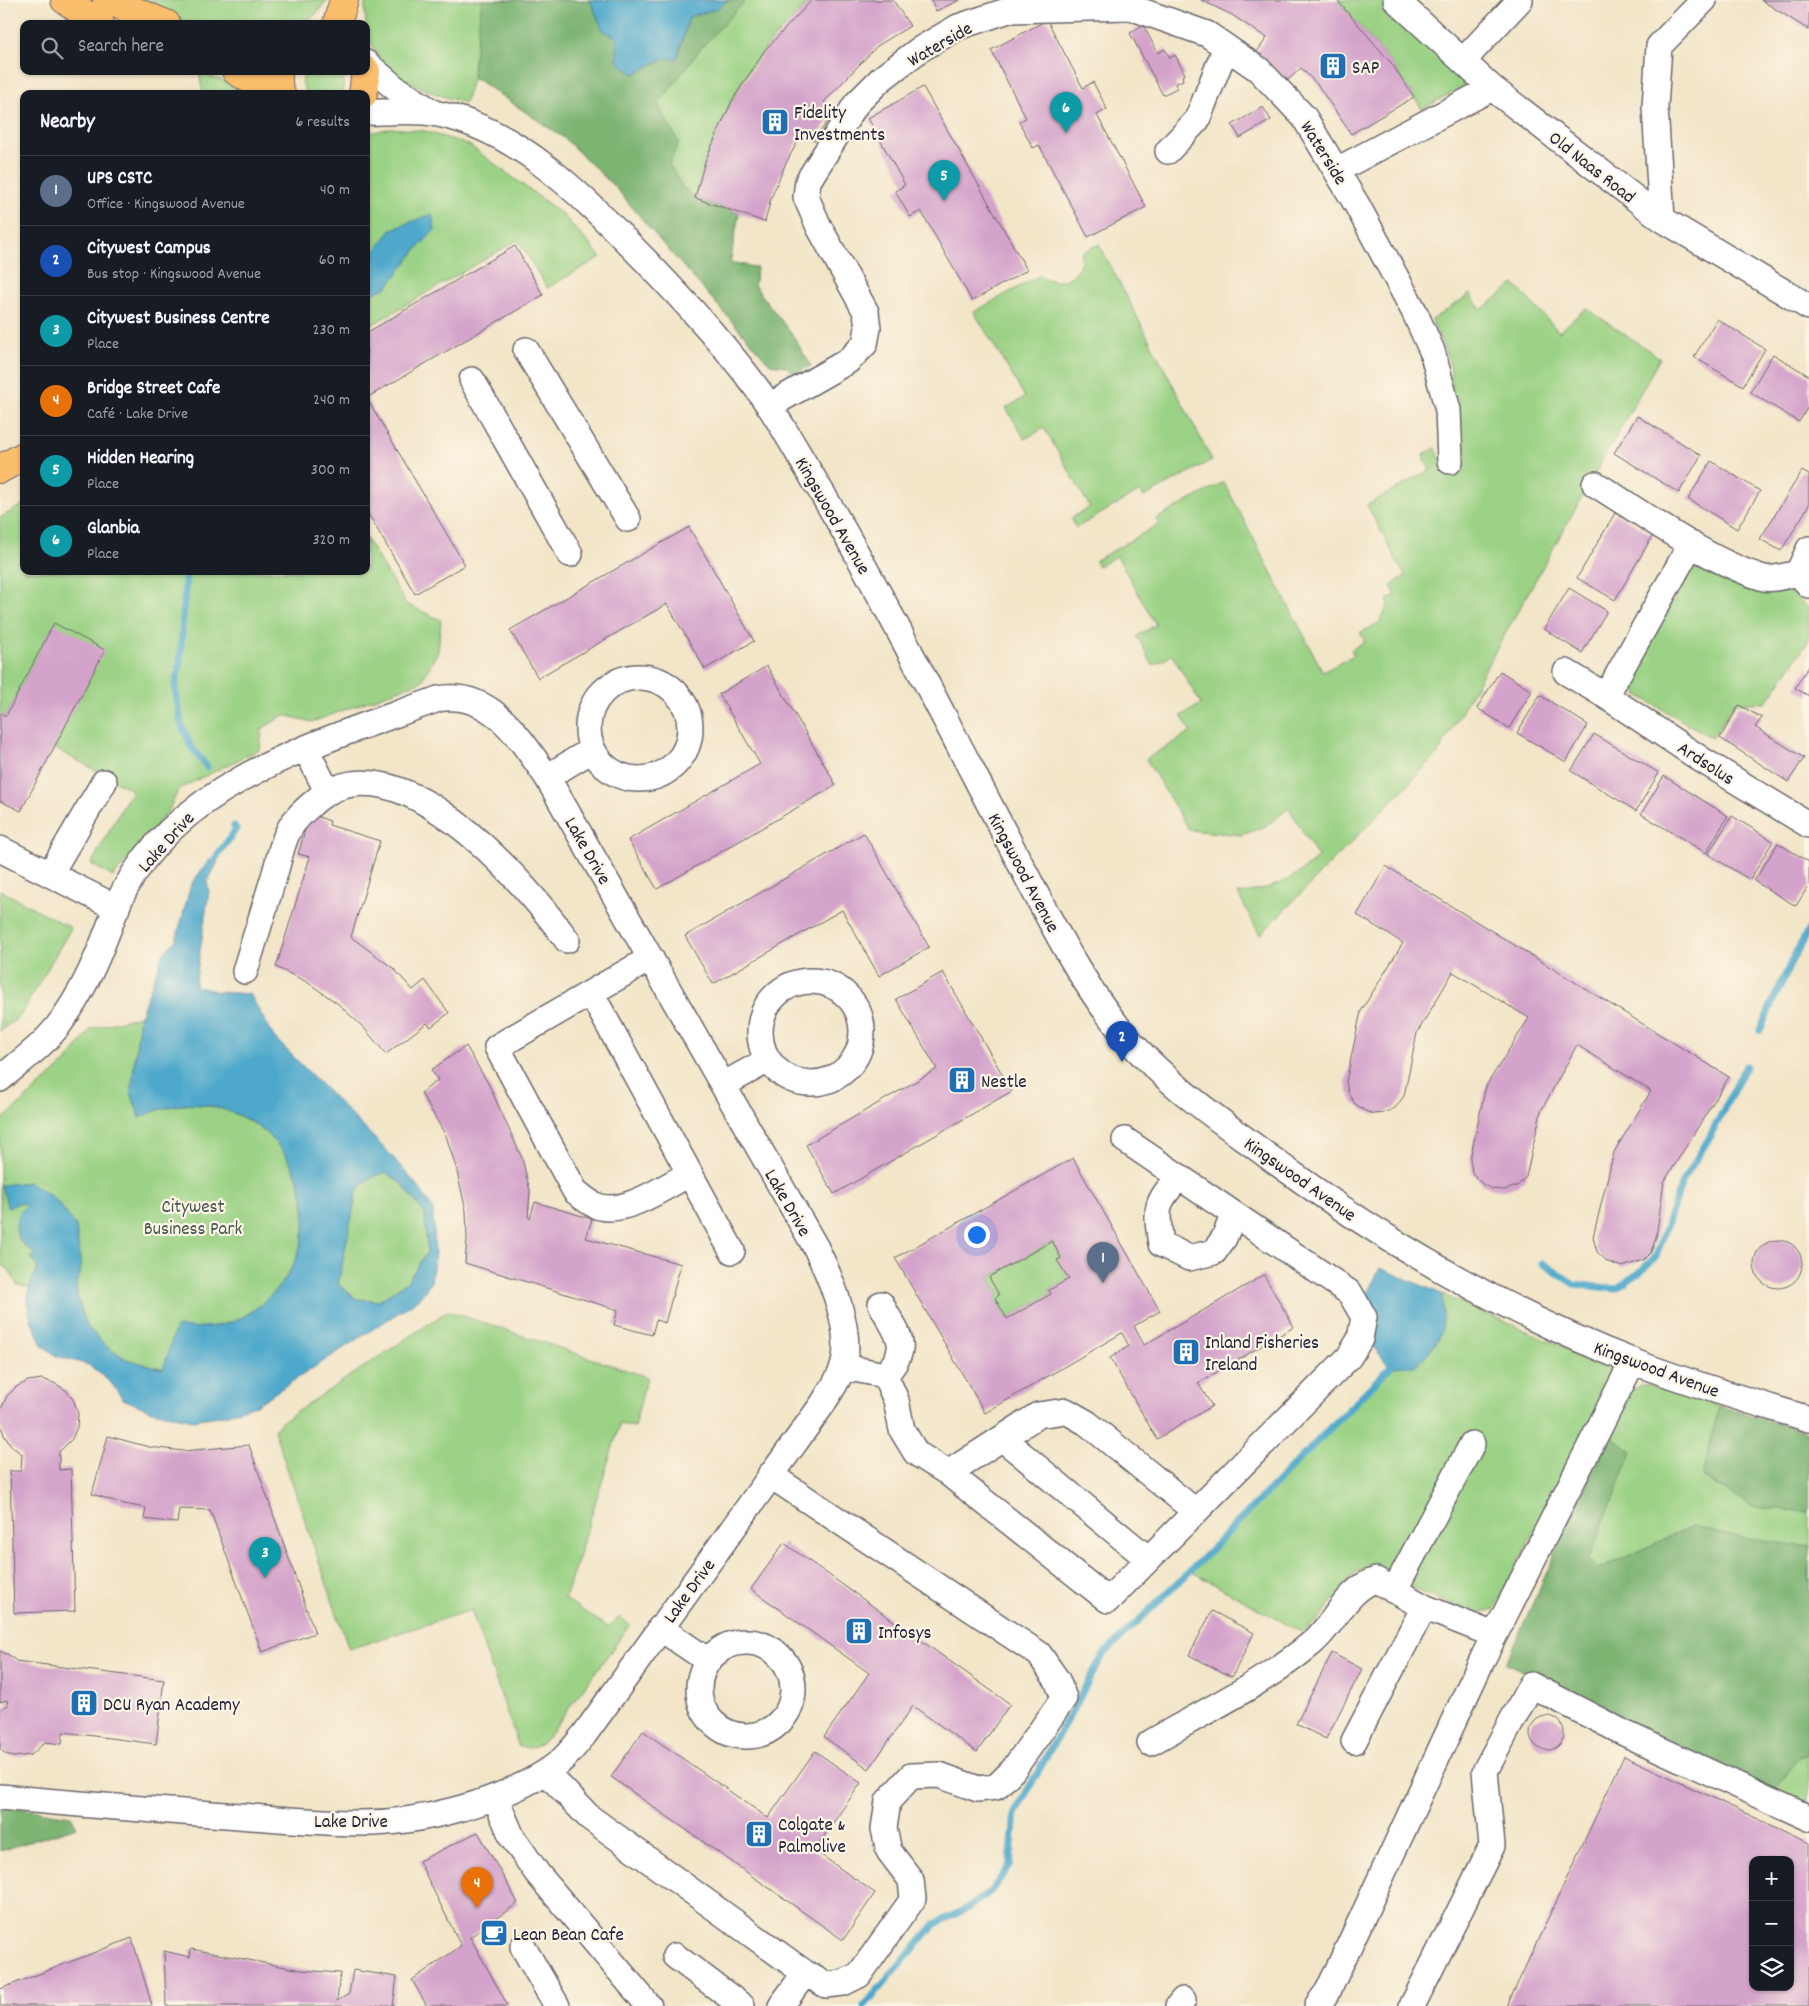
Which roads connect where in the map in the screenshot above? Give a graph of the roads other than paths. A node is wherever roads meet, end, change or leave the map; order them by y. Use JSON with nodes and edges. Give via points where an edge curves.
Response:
{"nodes":[{"id":1,"x":64,"y":0,"type":"edge"},
{"id":2,"x":107,"y":0,"type":"edge"},
{"id":3,"x":344,"y":0,"type":"edge"},
{"id":4,"x":1396,"y":0,"type":"edge"},
{"id":5,"x":1520,"y":0,"type":"edge"},
{"id":6,"x":1704,"y":0,"type":"edge"},
{"id":7,"x":94,"y":20,"type":"edge"},
{"id":8,"x":155,"y":20,"type":"edge"},
{"id":9,"x":338,"y":20,"type":"edge"},
{"id":10,"x":1226,"y":47,"type":"junction"},
{"id":11,"x":1464,"y":62,"type":"junction"},
{"id":12,"x":370,"y":66,"type":"edge"},
{"id":13,"x":243,"y":75,"type":"edge"},
{"id":14,"x":278,"y":75,"type":"edge"},
{"id":15,"x":365,"y":75,"type":"edge"},
{"id":16,"x":1492,"y":88,"type":"junction"},
{"id":17,"x":267,"y":90,"type":"edge"},
{"id":18,"x":280,"y":90,"type":"edge"},
{"id":19,"x":364,"y":90,"type":"edge"},
{"id":20,"x":370,"y":112,"type":"edge"},
{"id":21,"x":434,"y":113,"type":"junction"},
{"id":22,"x":1168,"y":151,"type":"dead end"},
{"id":23,"x":1337,"y":170,"type":"junction"},
{"id":24,"x":1662,"y":219,"type":"junction"},
{"id":25,"x":1806,"y":298,"type":"edge"},
{"id":26,"x":526,"y":350,"type":"dead end"},
{"id":27,"x":472,"y":380,"type":"dead end"},
{"id":28,"x":769,"y":406,"type":"junction"},
{"id":29,"x":20,"y":458,"type":"edge"},
{"id":30,"x":1450,"y":461,"type":"dead end"},
{"id":31,"x":0,"y":469,"type":"edge"},
{"id":32,"x":1596,"y":484,"type":"dead end"},
{"id":33,"x":628,"y":519,"type":"dead end"},
{"id":34,"x":1691,"y":544,"type":"junction"},
{"id":35,"x":1809,"y":549,"type":"edge"},
{"id":36,"x":570,"y":554,"type":"dead end"},
{"id":37,"x":1803,"y":580,"type":"edge"},
{"id":38,"x":1566,"y":672,"type":"dead end"},
{"id":39,"x":1606,"y":696,"type":"junction"},
{"id":40,"x":306,"y":749,"type":"junction"},
{"id":41,"x":592,"y":750,"type":"junction"},
{"id":42,"x":547,"y":777,"type":"junction"},
{"id":43,"x":104,"y":782,"type":"dead end"},
{"id":44,"x":326,"y":791,"type":"junction"},
{"id":45,"x":1809,"y":825,"type":"edge"},
{"id":46,"x":0,"y":849,"type":"edge"},
{"id":47,"x":50,"y":874,"type":"junction"},
{"id":48,"x":117,"y":908,"type":"junction"},
{"id":49,"x":566,"y":940,"type":"dead end"},
{"id":50,"x":651,"y":958,"type":"junction"},
{"id":51,"x":245,"y":971,"type":"dead end"},
{"id":52,"x":591,"y":993,"type":"junction"},
{"id":53,"x":768,"y":1060,"type":"junction"},
{"id":54,"x":1,"y":1079,"type":"edge"},
{"id":55,"x":723,"y":1085,"type":"junction"},
{"id":56,"x":1125,"y":1140,"type":"dead end"},
{"id":57,"x":689,"y":1174,"type":"junction"},
{"id":58,"x":1180,"y":1177,"type":"junction"},
{"id":59,"x":1234,"y":1214,"type":"junction"},
{"id":60,"x":732,"y":1251,"type":"dead end"},
{"id":61,"x":881,"y":1304,"type":"dead end"},
{"id":62,"x":1633,"y":1361,"type":"junction"},
{"id":63,"x":844,"y":1367,"type":"junction"},
{"id":64,"x":886,"y":1375,"type":"junction"},
{"id":65,"x":1809,"y":1419,"type":"edge"},
{"id":66,"x":1003,"y":1439,"type":"junction"},
{"id":67,"x":1472,"y":1444,"type":"dead end"},
{"id":68,"x":948,"y":1473,"type":"junction"},
{"id":69,"x":770,"y":1475,"type":"junction"},
{"id":70,"x":1195,"y":1511,"type":"junction"},
{"id":71,"x":1147,"y":1558,"type":"junction"},
{"id":72,"x":1394,"y":1591,"type":"junction"},
{"id":73,"x":1424,"y":1607,"type":"junction"},
{"id":74,"x":660,"y":1628,"type":"junction"},
{"id":75,"x":1494,"y":1635,"type":"junction"},
{"id":76,"x":707,"y":1660,"type":"dead end"},
{"id":77,"x":1354,"y":1741,"type":"dead end"},
{"id":78,"x":1150,"y":1743,"type":"dead end"},
{"id":79,"x":546,"y":1772,"type":"junction"},
{"id":80,"x":0,"y":1797,"type":"edge"},
{"id":81,"x":495,"y":1797,"type":"junction"},
{"id":82,"x":1809,"y":1818,"type":"edge"},
{"id":83,"x":524,"y":1947,"type":"dead end"},
{"id":84,"x":675,"y":1956,"type":"dead end"},
{"id":85,"x":805,"y":1973,"type":"junction"},
{"id":86,"x":557,"y":2006,"type":"edge"},
{"id":87,"x":649,"y":2006,"type":"edge"},
{"id":88,"x":742,"y":2006,"type":"edge"},
{"id":89,"x":781,"y":2006,"type":"edge"},
{"id":90,"x":1317,"y":2006,"type":"edge"},
{"id":91,"x":1412,"y":2006,"type":"edge"}],
"edges":[{"from":1,"to":7,"type":"main road"},
{"from":2,"to":8,"type":"main road"},
{"from":3,"to":9,"type":"main road"},
{"from":4,"to":11,"type":"street","name":"Old Naas Road"},
{"from":5,"to":11,"type":"street"},
{"from":6,"to":24,"type":"street","via":[[1659,46],[1655,107]]},
{"from":10,"to":22,"type":"street","via":[[1197,120]]},
{"from":10,"to":23,"type":"street","name":"Waterside","via":[[1258,69],[1304,117]]},
{"from":10,"to":28,"type":"street","name":"Waterside","via":[[1206,34],[1130,7],[1009,10],[958,27],[880,79],[856,104],[832,140],[808,181],[806,197],[866,312],[865,344],[848,361]]},
{"from":11,"to":16,"type":"street","name":"Old Naas Road"},
{"from":12,"to":21,"type":"street","name":"Kingswood Avenue","via":[[395,88]]},
{"from":13,"to":17,"type":"main road"},
{"from":14,"to":18,"type":"main road"},
{"from":15,"to":19,"type":"main road"},
{"from":16,"to":23,"type":"street"},
{"from":16,"to":24,"type":"street","name":"Old Naas Road"},
{"from":20,"to":21,"type":"street","name":"Kingswood Avenue"},
{"from":21,"to":28,"type":"street","name":"Kingswood Avenue","via":[[463,120],[502,138],[538,161],[576,192],[664,280]]},
{"from":23,"to":30,"type":"street","name":"Waterside","via":[[1414,311],[1432,351],[1448,410]]},
{"from":24,"to":25,"type":"street","name":"Old Naas Road"},
{"from":26,"to":33,"type":"street"},
{"from":27,"to":36,"type":"street"},
{"from":28,"to":62,"type":"street","name":"Kingswood Avenue","via":[[846,532],[1059,936],[1100,1004],[1131,1043],[1180,1090],[1298,1179],[1390,1240],[1461,1282]]},
{"from":29,"to":31,"type":"main road"},
{"from":32,"to":34,"type":"street"},
{"from":34,"to":37,"type":"street","via":[[1766,579]]},
{"from":34,"to":39,"type":"street"},
{"from":35,"to":37,"type":"street"},
{"from":38,"to":39,"type":"street","name":"Ardsolus"},
{"from":39,"to":45,"type":"street","name":"Ardsolus","via":[[1702,760]]},
{"from":40,"to":42,"type":"street","name":"Lake Drive","via":[[450,696],[466,698],[486,708],[514,730]]},
{"from":40,"to":44,"type":"street"},
{"from":40,"to":48,"type":"street","name":"Lake Drive","via":[[236,781],[193,810],[151,851],[125,889]]},
{"from":41,"to":41,"type":"street","via":[[588,737],[590,709],[602,692],[619,680],[633,677],[660,681],[672,689],[688,711],[690,737],[686,750],[679,761],[658,776],[633,780],[620,776],[604,766]]},
{"from":41,"to":42,"type":"street"},
{"from":42,"to":50,"type":"street","name":"Lake Drive"},
{"from":43,"to":47,"type":"street"},
{"from":44,"to":49,"type":"street","via":[[374,782],[402,790],[440,813],[488,848],[538,901]]},
{"from":44,"to":51,"type":"street","via":[[289,830]]},
{"from":46,"to":47,"type":"street"},
{"from":47,"to":48,"type":"street"},
{"from":48,"to":54,"type":"street","name":"Lake Drive","via":[[81,990],[62,1021]]},
{"from":50,"to":52,"type":"street"},
{"from":50,"to":55,"type":"street","name":"Lake Drive"},
{"from":52,"to":57,"type":"street"},
{"from":52,"to":57,"type":"street","via":[[497,1047],[575,1191],[596,1206],[614,1208],[638,1202]]},
{"from":53,"to":53,"type":"street","via":[[762,1047],[761,1019],[770,1001],[786,987],[799,981],[826,982],[850,997],[858,1009],[862,1021],[861,1047],[851,1064],[837,1076],[825,1082],[799,1082],[787,1077]]},
{"from":53,"to":55,"type":"street"},
{"from":55,"to":63,"type":"street","name":"Lake Drive","via":[[828,1273],[843,1317]]},
{"from":56,"to":58,"type":"street"},
{"from":57,"to":60,"type":"street"},
{"from":58,"to":59,"type":"street"},
{"from":58,"to":59,"type":"street","via":[[1163,1194],[1157,1216],[1161,1244],[1189,1258],[1214,1252]]},
{"from":59,"to":70,"type":"street","via":[[1350,1293],[1364,1317],[1360,1339],[1349,1357]]},
{"from":61,"to":64,"type":"street","via":[[901,1342],[901,1354]]},
{"from":62,"to":65,"type":"street","name":"Kingswood Avenue"},
{"from":62,"to":75,"type":"street"},
{"from":63,"to":64,"type":"street"},
{"from":63,"to":69,"type":"street","name":"Lake Drive","via":[[822,1405]]},
{"from":64,"to":68,"type":"street","via":[[896,1400],[902,1430],[916,1453]]},
{"from":66,"to":68,"type":"street"},
{"from":66,"to":70,"type":"street","via":[[1038,1414],[1066,1411],[1088,1423]]},
{"from":66,"to":71,"type":"street"},
{"from":67,"to":72,"type":"street"},
{"from":68,"to":71,"type":"street","via":[[1108,1600]]},
{"from":69,"to":74,"type":"street","name":"Lake Drive"},
{"from":69,"to":85,"type":"street","via":[[1038,1654],[1057,1680],[1064,1698],[996,1787],[978,1789],[939,1775],[911,1776],[888,1801],[884,1829],[889,1851],[911,1880],[914,1898],[859,1975],[843,1983],[826,1985]]},
{"from":70,"to":71,"type":"street"},
{"from":72,"to":73,"type":"street"},
{"from":72,"to":78,"type":"street","via":[[1376,1580],[1362,1584],[1320,1636],[1297,1656]]},
{"from":73,"to":75,"type":"street"},
{"from":73,"to":77,"type":"street"},
{"from":74,"to":76,"type":"street"},
{"from":74,"to":79,"type":"street","name":"Lake Drive","via":[[584,1735],[565,1758]]},
{"from":75,"to":90,"type":"street","via":[[1328,1991]]},
{"from":79,"to":81,"type":"street","name":"Lake Drive"},
{"from":79,"to":85,"type":"street","via":[[589,1817]]},
{"from":80,"to":81,"type":"street","name":"Lake Drive","via":[[360,1823],[410,1819]]},
{"from":81,"to":87,"type":"street","via":[[512,1837],[538,1873]]},
{"from":82,"to":91,"type":"street","via":[[1624,1733],[1531,1685],[1485,1772],[1492,1846]]},
{"from":83,"to":86,"type":"street"},
{"from":84,"to":88,"type":"street"},
{"from":85,"to":89,"type":"street"}]}
